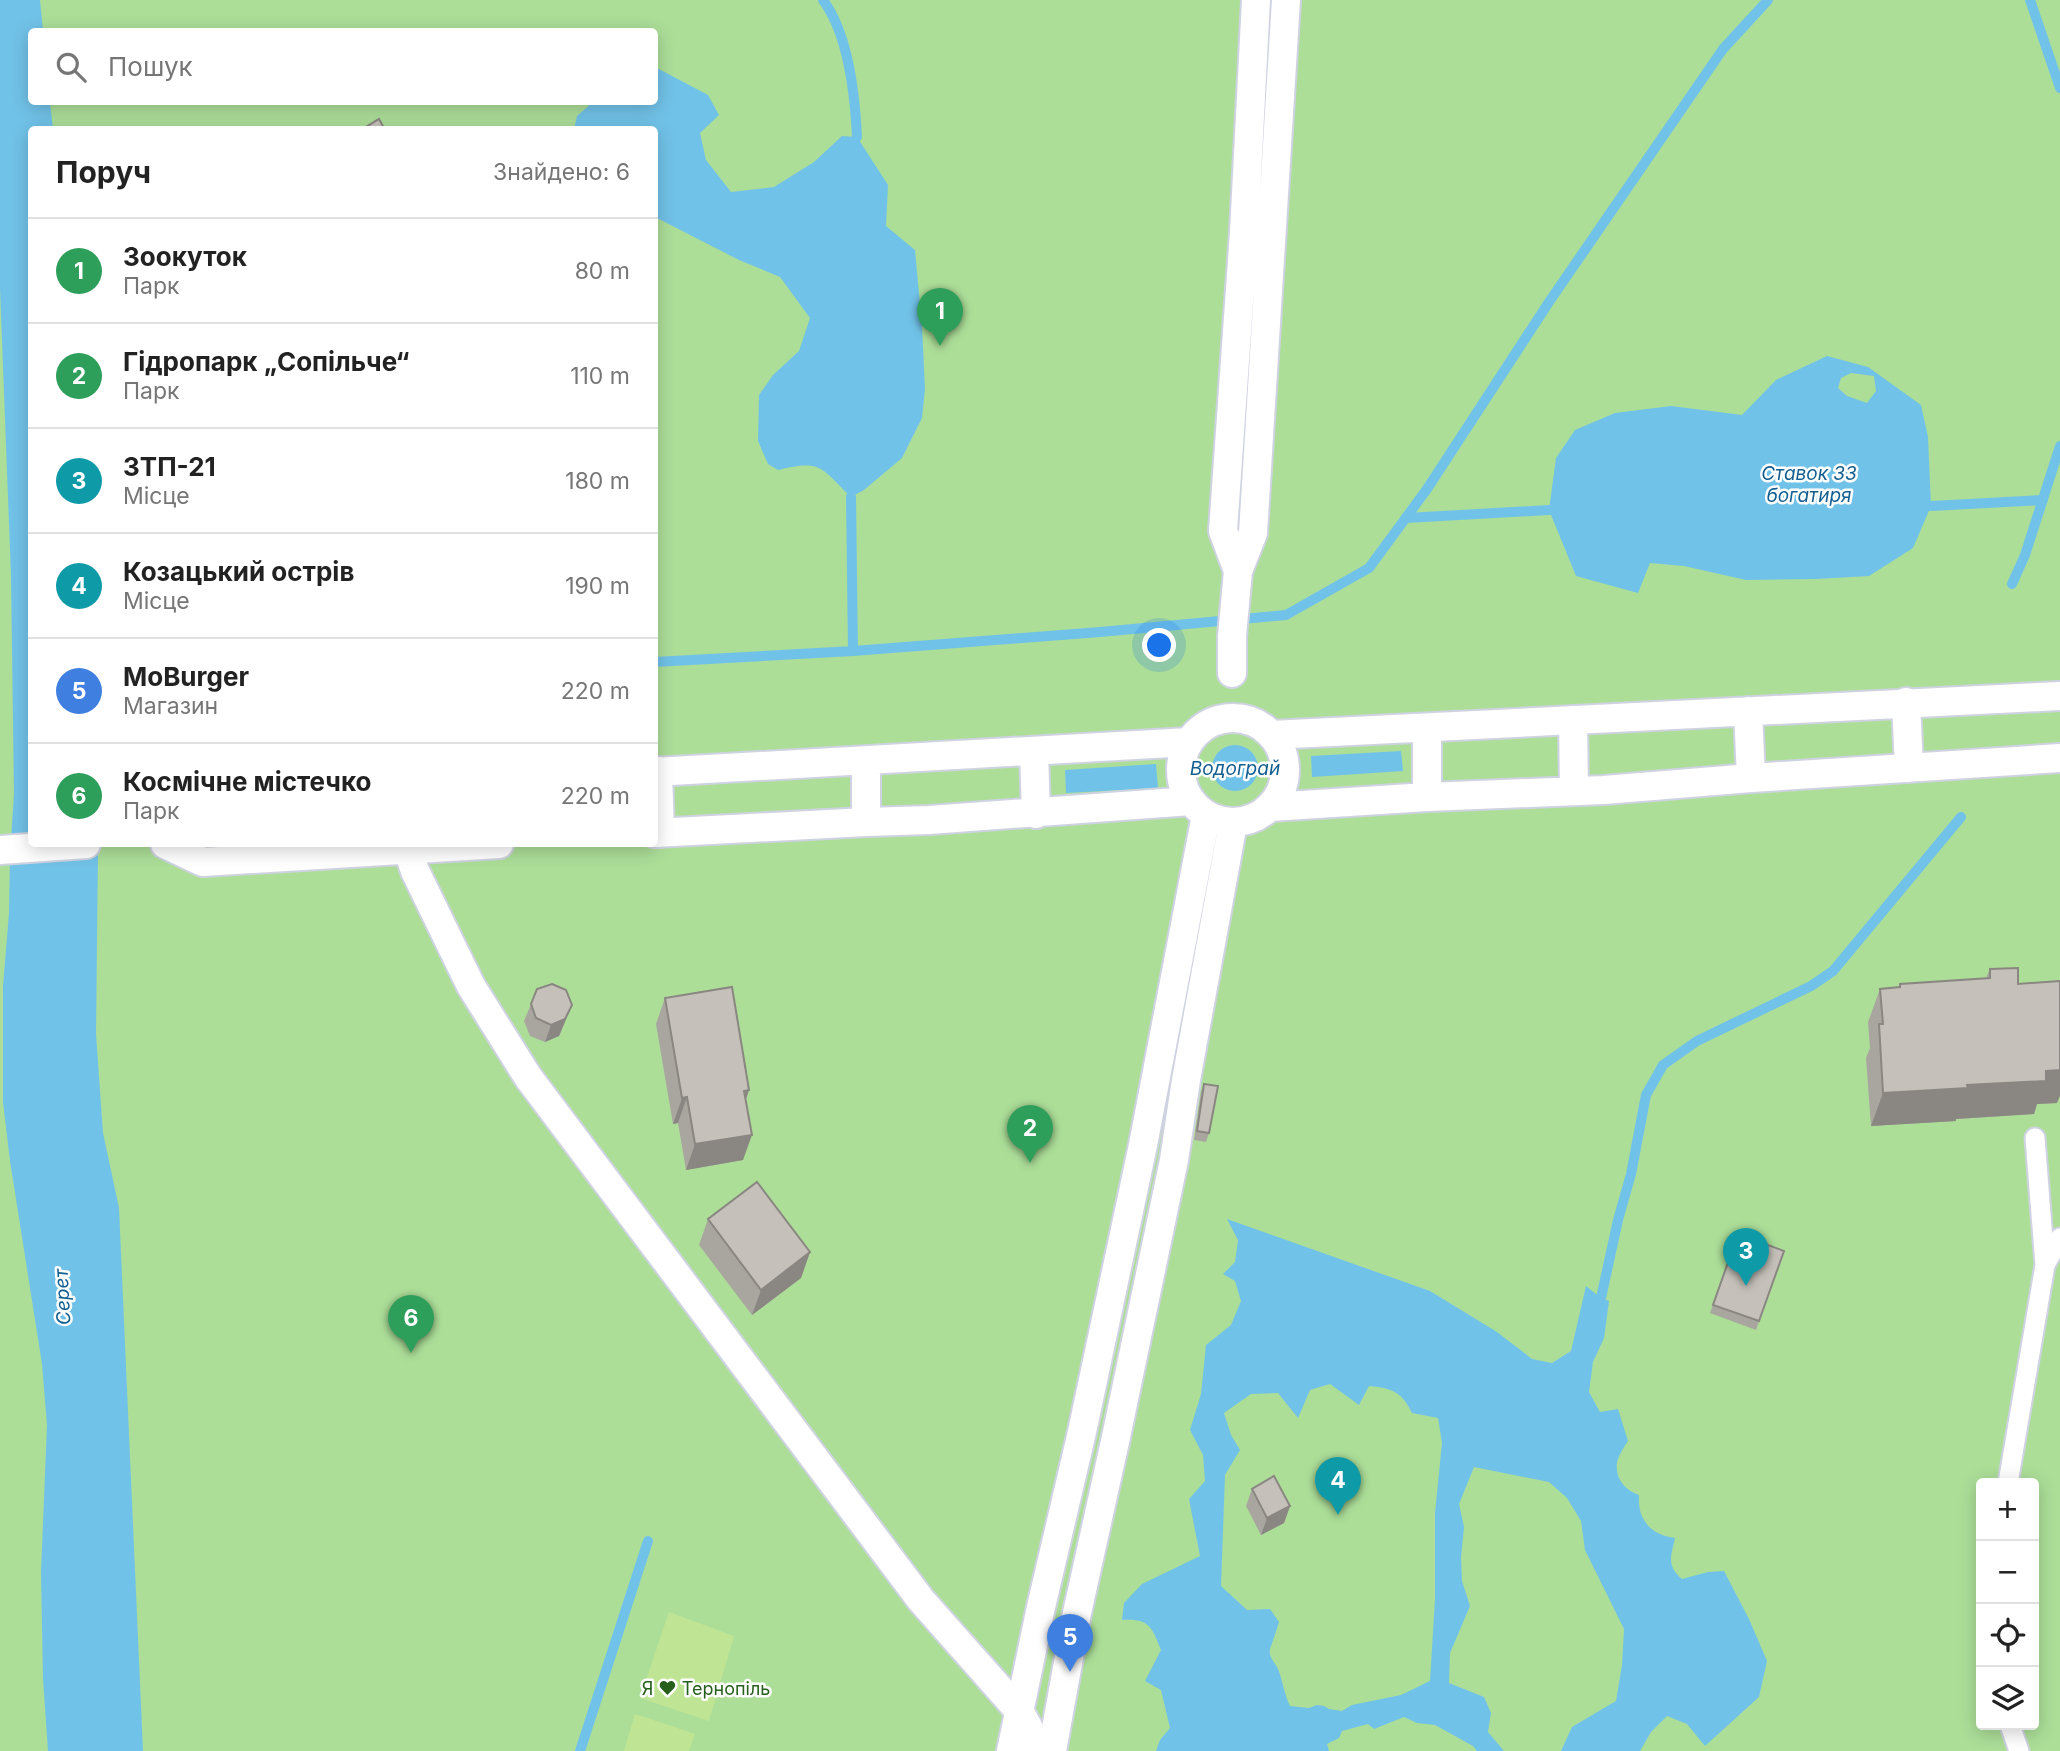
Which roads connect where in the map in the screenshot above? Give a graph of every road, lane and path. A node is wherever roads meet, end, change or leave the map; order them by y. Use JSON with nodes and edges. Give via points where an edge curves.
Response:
{"nodes":[{"id":1,"x":1256,"y":0,"type":"edge"},
{"id":2,"x":1286,"y":0,"type":"edge"},
{"id":3,"x":1258,"y":233,"type":"junction"},
{"id":4,"x":2060,"y":696,"type":"edge"},
{"id":5,"x":1906,"y":702,"type":"junction"},
{"id":6,"x":1748,"y":711,"type":"junction"},
{"id":7,"x":1231,"y":718,"type":"junction"},
{"id":8,"x":1573,"y":720,"type":"junction"},
{"id":9,"x":1427,"y":727,"type":"junction"},
{"id":10,"x":1271,"y":735,"type":"junction"},
{"id":11,"x":1189,"y":742,"type":"junction"},
{"id":12,"x":1034,"y":751,"type":"junction"},
{"id":13,"x":2060,"y":758,"type":"edge"},
{"id":14,"x":866,"y":761,"type":"junction"},
{"id":15,"x":1909,"y":768,"type":"junction"},
{"id":16,"x":658,"y":772,"type":"edge"},
{"id":17,"x":1751,"y":778,"type":"junction"},
{"id":18,"x":1574,"y":790,"type":"junction"},
{"id":19,"x":1427,"y":797,"type":"junction"},
{"id":20,"x":1270,"y":807,"type":"junction"},
{"id":21,"x":1210,"y":813,"type":"junction"},
{"id":22,"x":1036,"y":814,"type":"junction"},
{"id":23,"x":866,"y":822,"type":"junction"},
{"id":24,"x":658,"y":833,"type":"edge"},
{"id":25,"x":44,"y":847,"type":"edge"},
{"id":26,"x":171,"y":847,"type":"edge"},
{"id":27,"x":454,"y":847,"type":"edge"},
{"id":28,"x":1,"y":850,"type":"edge"},
{"id":29,"x":278,"y":850,"type":"edge"},
{"id":30,"x":408,"y":850,"type":"junction"},
{"id":31,"x":1145,"y":1132,"type":"junction"},
{"id":32,"x":1177,"y":1136,"type":"junction"},
{"id":33,"x":2035,"y":1138,"type":"dead end"},
{"id":34,"x":2060,"y":1238,"type":"edge"},
{"id":35,"x":2045,"y":1265,"type":"junction"},
{"id":36,"x":1082,"y":1432,"type":"junction"},
{"id":37,"x":1116,"y":1437,"type":"junction"},
{"id":38,"x":2009,"y":1478,"type":"edge"},
{"id":39,"x":1041,"y":1606,"type":"junction"},
{"id":40,"x":1077,"y":1613,"type":"junction"},
{"id":41,"x":1020,"y":1712,"type":"junction"},
{"id":42,"x":2012,"y":1730,"type":"edge"},
{"id":43,"x":1012,"y":1751,"type":"edge"},
{"id":44,"x":1041,"y":1751,"type":"edge"},
{"id":45,"x":1052,"y":1751,"type":"edge"},
{"id":46,"x":2019,"y":1751,"type":"edge"}],
"edges":[{"from":1,"to":3,"type":"street"},
{"from":2,"to":3,"type":"street"},
{"from":3,"to":7,"type":"street","via":[[1223,531],[1238,571]]},
{"from":4,"to":5,"type":"street"},
{"from":5,"to":6,"type":"street"},
{"from":5,"to":15,"type":"street"},
{"from":6,"to":8,"type":"street"},
{"from":6,"to":17,"type":"street"},
{"from":7,"to":10,"type":"street","via":[[1254,722]]},
{"from":7,"to":11,"type":"street","via":[[1202,727]]},
{"from":8,"to":9,"type":"street"},
{"from":8,"to":18,"type":"street"},
{"from":9,"to":10,"type":"street"},
{"from":9,"to":19,"type":"street"},
{"from":10,"to":20,"type":"street","via":[[1283,756],[1285,772]]},
{"from":11,"to":12,"type":"street"},
{"from":11,"to":21,"type":"street","via":[[1180,765],[1181,780],[1186,795]]},
{"from":12,"to":14,"type":"street"},
{"from":12,"to":22,"type":"street"},
{"from":13,"to":15,"type":"street"},
{"from":14,"to":16,"type":"street"},
{"from":14,"to":23,"type":"street"},
{"from":15,"to":17,"type":"street"},
{"from":17,"to":18,"type":"street"},
{"from":18,"to":19,"type":"street"},
{"from":19,"to":20,"type":"street"},
{"from":20,"to":21,"type":"street","via":[[1245,821]]},
{"from":21,"to":22,"type":"street"},
{"from":21,"to":31,"type":"street"},
{"from":21,"to":32,"type":"street"},
{"from":22,"to":23,"type":"street"},
{"from":23,"to":24,"type":"street"},
{"from":25,"to":28,"type":"street"},
{"from":26,"to":29,"type":"street","via":[[203,862]]},
{"from":27,"to":30,"type":"street"},
{"from":29,"to":30,"type":"street"},
{"from":30,"to":41,"type":"street","via":[[471,986],[527,1077],[921,1600]]},
{"from":31,"to":32,"type":"street"},
{"from":31,"to":36,"type":"street"},
{"from":32,"to":37,"type":"street"},
{"from":33,"to":35,"type":"lane"},
{"from":34,"to":35,"type":"lane"},
{"from":35,"to":38,"type":"lane"},
{"from":36,"to":37,"type":"street"},
{"from":36,"to":39,"type":"street"},
{"from":37,"to":40,"type":"street"},
{"from":39,"to":40,"type":"street"},
{"from":39,"to":41,"type":"street"},
{"from":40,"to":45,"type":"street"},
{"from":41,"to":43,"type":"street"},
{"from":41,"to":44,"type":"street"},
{"from":42,"to":46,"type":"lane"}]}
